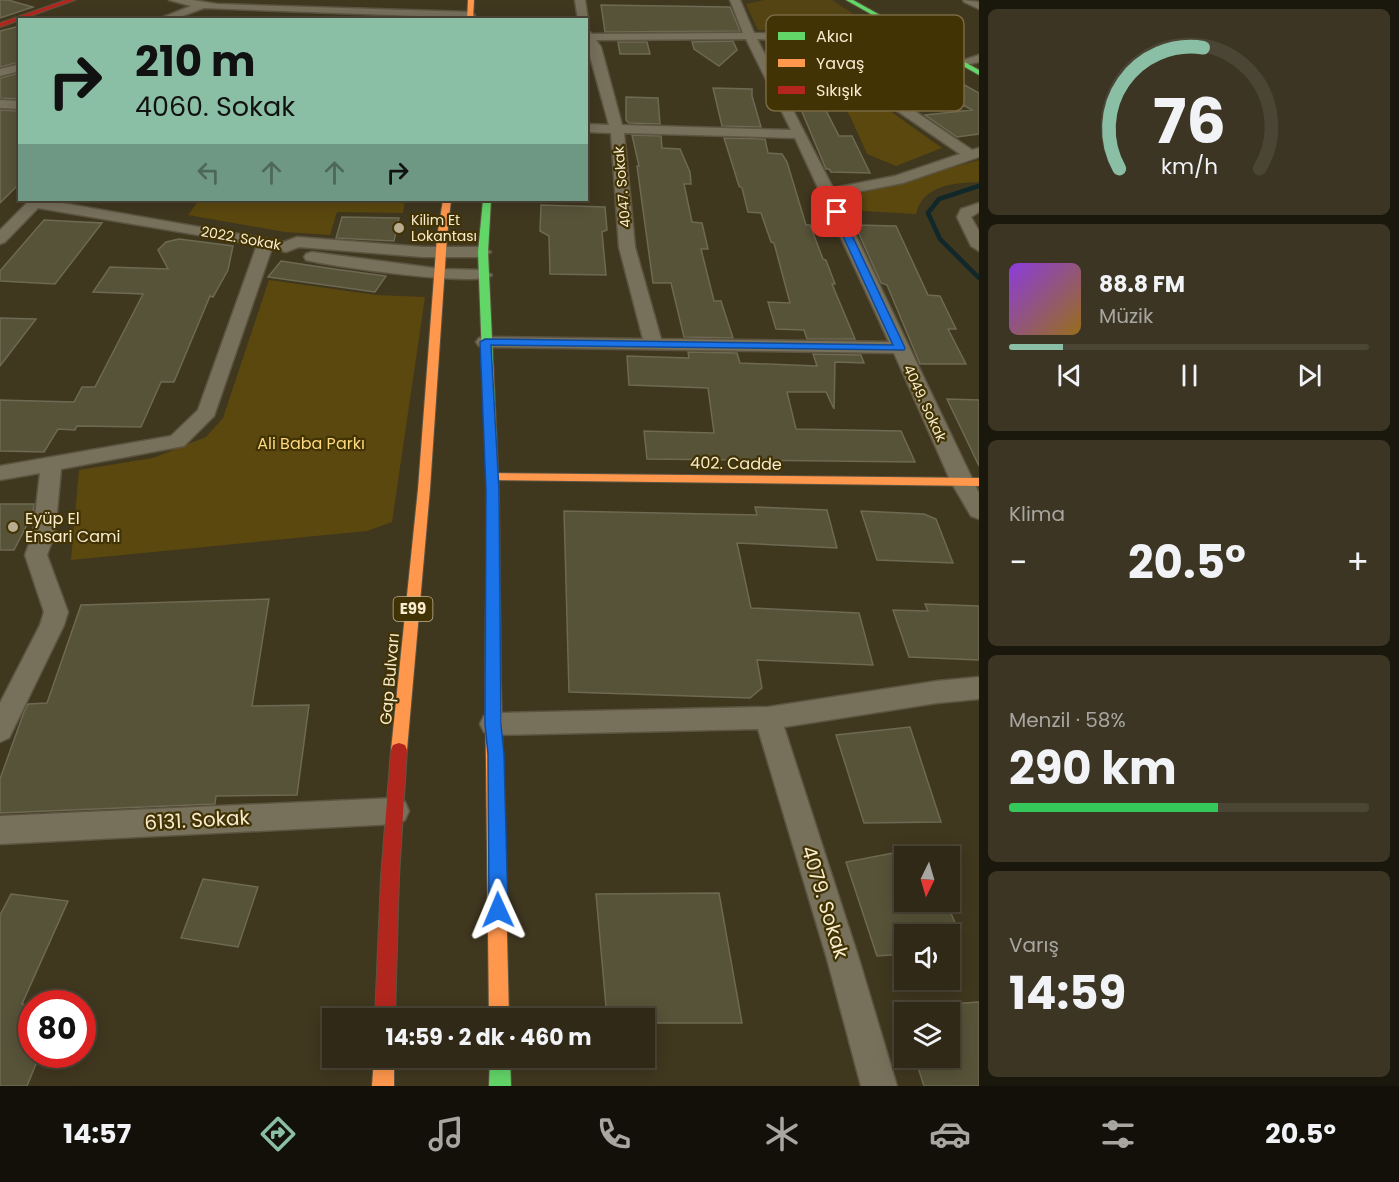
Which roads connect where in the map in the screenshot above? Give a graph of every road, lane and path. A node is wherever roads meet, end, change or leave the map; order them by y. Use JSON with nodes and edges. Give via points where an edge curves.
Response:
{"nodes":[{"id":1,"x":41,"y":0,"type":"edge"},
{"id":2,"x":72,"y":0,"type":"edge"},
{"id":3,"x":174,"y":0,"type":"edge"},
{"id":4,"x":348,"y":0,"type":"edge"},
{"id":5,"x":403,"y":0,"type":"edge"},
{"id":6,"x":471,"y":0,"type":"edge"},
{"id":7,"x":580,"y":0,"type":"edge"},
{"id":8,"x":735,"y":0,"type":"edge"},
{"id":9,"x":849,"y":0,"type":"edge"},
{"id":10,"x":865,"y":0,"type":"edge"},
{"id":11,"x":968,"y":0,"type":"edge"},
{"id":12,"x":220,"y":4,"type":"edge"},
{"id":13,"x":204,"y":5,"type":"junction"},
{"id":14,"x":979,"y":6,"type":"edge"},
{"id":15,"x":0,"y":13,"type":"edge"},
{"id":16,"x":402,"y":13,"type":"junction"},
{"id":17,"x":874,"y":15,"type":"edge"},
{"id":18,"x":891,"y":15,"type":"edge"},
{"id":19,"x":343,"y":16,"type":"edge"},
{"id":20,"x":470,"y":17,"type":"edge"},
{"id":21,"x":20,"y":18,"type":"edge"},
{"id":22,"x":167,"y":18,"type":"edge"},
{"id":23,"x":212,"y":18,"type":"edge"},
{"id":24,"x":583,"y":18,"type":"edge"},
{"id":25,"x":18,"y":19,"type":"edge"},
{"id":26,"x":0,"y":25,"type":"edge"},
{"id":27,"x":588,"y":34,"type":"edge"},
{"id":28,"x":588,"y":36,"type":"edge"},
{"id":29,"x":750,"y":36,"type":"junction"},
{"id":30,"x":766,"y":37,"type":"edge"},
{"id":31,"x":18,"y":68,"type":"edge"},
{"id":32,"x":766,"y":69,"type":"edge"},
{"id":33,"x":0,"y":73,"type":"edge"},
{"id":34,"x":0,"y":104,"type":"edge"},
{"id":35,"x":18,"y":105,"type":"edge"},
{"id":36,"x":787,"y":111,"type":"edge"},
{"id":37,"x":908,"y":111,"type":"edge"},
{"id":38,"x":588,"y":128,"type":"edge"},
{"id":39,"x":617,"y":129,"type":"junction"},
{"id":40,"x":799,"y":134,"type":"junction"},
{"id":41,"x":974,"y":154,"type":"edge"},
{"id":42,"x":828,"y":193,"type":"junction"},
{"id":43,"x":36,"y":201,"type":"edge"},
{"id":44,"x":447,"y":201,"type":"edge"},
{"id":45,"x":487,"y":201,"type":"edge"},
{"id":46,"x":979,"y":207,"type":"edge"},
{"id":47,"x":0,"y":239,"type":"edge"},
{"id":48,"x":266,"y":242,"type":"junction"},
{"id":49,"x":979,"y":246,"type":"edge"},
{"id":50,"x":286,"y":247,"type":"junction"},
{"id":51,"x":483,"y":252,"type":"junction"},
{"id":52,"x":441,"y":253,"type":"junction"},
{"id":53,"x":441,"y":274,"type":"junction"},
{"id":54,"x":484,"y":275,"type":"junction"},
{"id":55,"x":485,"y":342,"type":"junction"},
{"id":56,"x":653,"y":344,"type":"junction"},
{"id":57,"x":900,"y":348,"type":"junction"},
{"id":58,"x":51,"y":464,"type":"junction"},
{"id":59,"x":0,"y":473,"type":"edge"},
{"id":60,"x":492,"y":477,"type":"junction"},
{"id":61,"x":962,"y":482,"type":"junction"},
{"id":62,"x":979,"y":482,"type":"edge"},
{"id":63,"x":979,"y":511,"type":"edge"},
{"id":64,"x":979,"y":688,"type":"edge"},
{"id":65,"x":768,"y":718,"type":"junction"},
{"id":66,"x":493,"y":724,"type":"junction"},
{"id":67,"x":0,"y":730,"type":"edge"},
{"id":68,"x":394,"y":811,"type":"junction"},
{"id":69,"x":0,"y":830,"type":"edge"},
{"id":70,"x":385,"y":1008,"type":"edge"},
{"id":71,"x":499,"y":1008,"type":"edge"},
{"id":72,"x":384,"y":1068,"type":"edge"},
{"id":73,"x":500,"y":1068,"type":"edge"},
{"id":74,"x":383,"y":1086,"type":"edge"},
{"id":75,"x":500,"y":1086,"type":"edge"},
{"id":76,"x":879,"y":1086,"type":"edge"}],
"edges":[{"from":1,"to":15,"type":"main road"},
{"from":2,"to":21,"type":"main road"},
{"from":3,"to":13,"type":"street"},
{"from":4,"to":19,"type":"street"},
{"from":5,"to":16,"type":"street"},
{"from":6,"to":20,"type":"main road"},
{"from":7,"to":24,"type":"street"},
{"from":8,"to":29,"type":"street","name":"4049. Sokak"},
{"from":9,"to":17,"type":"main road"},
{"from":10,"to":18,"type":"main road"},
{"from":11,"to":14,"type":"street"},
{"from":12,"to":13,"type":"street"},
{"from":12,"to":19,"type":"street"},
{"from":12,"to":23,"type":"street"},
{"from":13,"to":22,"type":"street"},
{"from":16,"to":19,"type":"street"},
{"from":16,"to":20,"type":"street"},
{"from":25,"to":26,"type":"main road"},
{"from":27,"to":29,"type":"street"},
{"from":28,"to":39,"type":"street","name":"4047. Sokak","via":[[595,47]]},
{"from":29,"to":30,"type":"street"},
{"from":29,"to":32,"type":"street","name":"4049. Sokak"},
{"from":31,"to":33,"type":"street"},
{"from":34,"to":35,"type":"street"},
{"from":36,"to":40,"type":"street","name":"4049. Sokak"},
{"from":37,"to":41,"type":"street"},
{"from":38,"to":39,"type":"street"},
{"from":39,"to":40,"type":"street"},
{"from":39,"to":56,"type":"street","name":"4047. Sokak","via":[[627,247]]},
{"from":40,"to":42,"type":"street","name":"4049. Sokak"},
{"from":41,"to":42,"type":"street","via":[[898,180]]},
{"from":42,"to":57,"type":"street","name":"4049. Sokak"},
{"from":43,"to":47,"type":"street"},
{"from":43,"to":48,"type":"street","name":"2022. Sokak"},
{"from":44,"to":52,"type":"main road","name":"Gap Bulvarı","number":"E99"},
{"from":45,"to":51,"type":"main road"},
{"from":46,"to":49,"type":"street","via":[[966,212],[964,217]]},
{"from":48,"to":50,"type":"street","name":"2022. Sokak"},
{"from":48,"to":58,"type":"street","via":[[207,412],[177,441]]},
{"from":50,"to":52,"type":"street","name":"2022. Sokak","via":[[297,242]]},
{"from":50,"to":53,"type":"street","via":[[295,255]]},
{"from":51,"to":52,"type":"street","name":"2022. Sokak"},
{"from":51,"to":54,"type":"main road"},
{"from":52,"to":53,"type":"main road","name":"Gap Bulvarı","number":"E99"},
{"from":53,"to":54,"type":"street"},
{"from":53,"to":68,"type":"main road","name":"Gap Bulvarı","number":"E99"},
{"from":54,"to":55,"type":"main road"},
{"from":55,"to":56,"type":"street"},
{"from":55,"to":60,"type":"main road"},
{"from":56,"to":57,"type":"street"},
{"from":57,"to":61,"type":"street","name":"4049. Sokak"},
{"from":58,"to":59,"type":"street"},
{"from":58,"to":67,"type":"street","via":[[44,532],[36,555],[56,612]]},
{"from":60,"to":61,"type":"main road","name":"402. Cadde"},
{"from":60,"to":66,"type":"main road"},
{"from":61,"to":62,"type":"main road","name":"402. Cadde"},
{"from":61,"to":63,"type":"street","name":"4049. Sokak"},
{"from":64,"to":65,"type":"street"},
{"from":65,"to":66,"type":"street"},
{"from":65,"to":76,"type":"street","name":"4079. Sokak"},
{"from":66,"to":71,"type":"main road"},
{"from":68,"to":69,"type":"street","name":"6131. Sokak"},
{"from":68,"to":70,"type":"main road","name":"Gap Bulvarı","number":"E99"},
{"from":72,"to":74,"type":"main road"},
{"from":73,"to":75,"type":"main road"}]}
